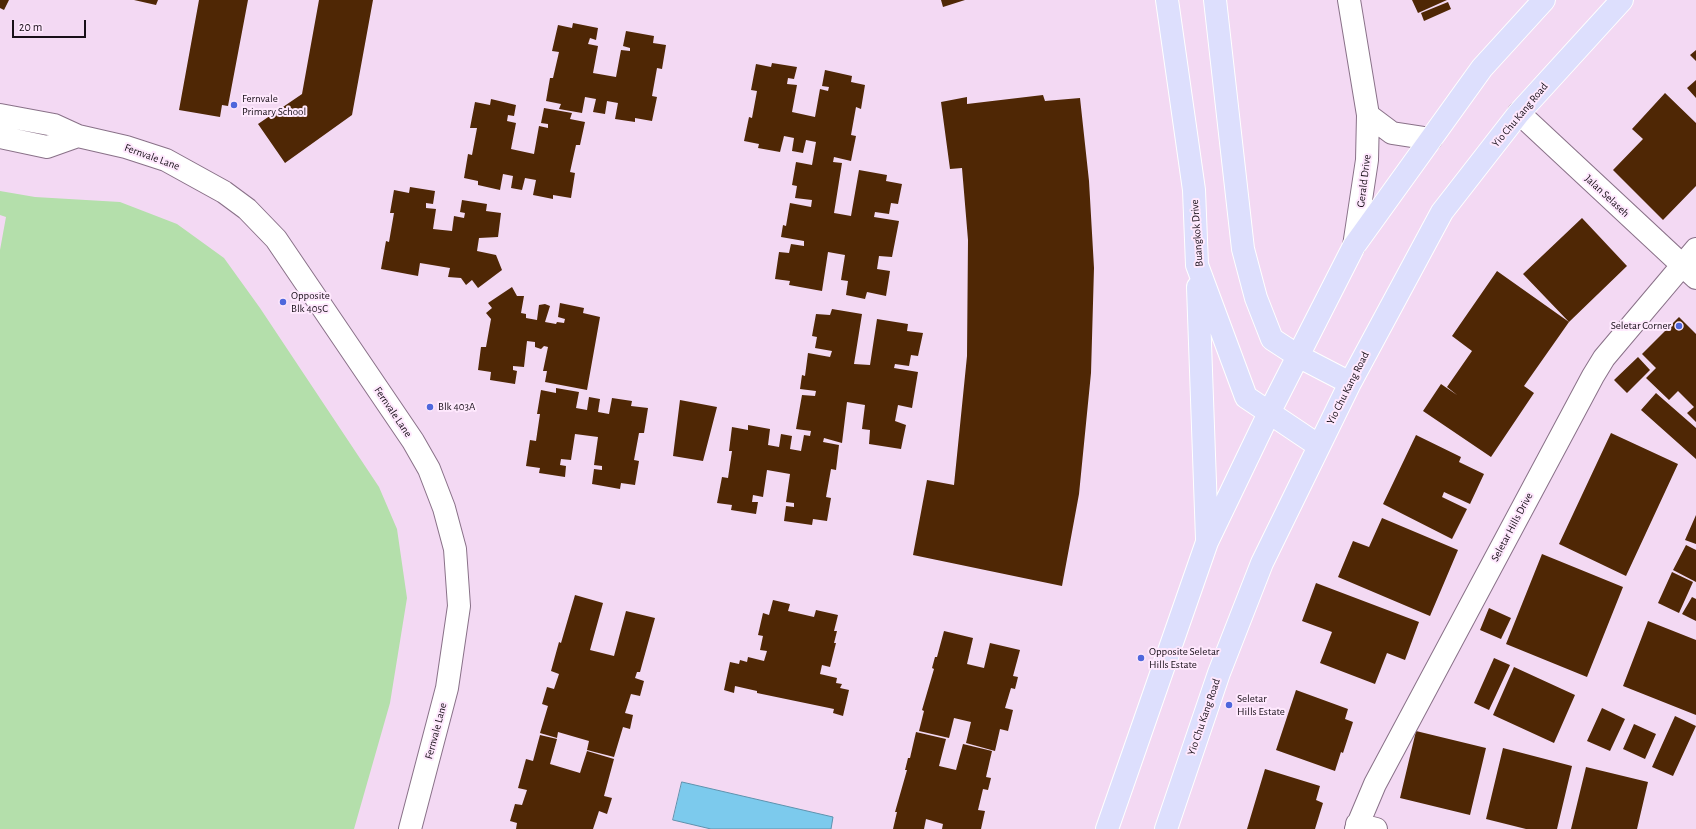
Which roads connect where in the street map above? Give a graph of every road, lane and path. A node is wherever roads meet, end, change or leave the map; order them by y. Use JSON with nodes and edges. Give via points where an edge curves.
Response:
{"nodes":[{"id":1,"x":1167,"y":0,"type":"edge"},
{"id":2,"x":1215,"y":0,"type":"edge"},
{"id":3,"x":1349,"y":0,"type":"edge"},
{"id":4,"x":1544,"y":0,"type":"edge"},
{"id":5,"x":1622,"y":0,"type":"edge"},
{"id":6,"x":1519,"y":113,"type":"junction"},
{"id":7,"x":0,"y":114,"type":"edge"},
{"id":8,"x":1368,"y":115,"type":"junction"},
{"id":9,"x":78,"y":136,"type":"junction"},
{"id":10,"x":0,"y":137,"type":"edge"},
{"id":11,"x":1431,"y":139,"type":"junction"},
{"id":12,"x":1354,"y":246,"type":"junction"},
{"id":13,"x":1691,"y":264,"type":"edge"},
{"id":14,"x":1197,"y":266,"type":"junction"},
{"id":15,"x":1298,"y":356,"type":"junction"},
{"id":16,"x":1350,"y":383,"type":"junction"},
{"id":17,"x":1269,"y":413,"type":"junction"},
{"id":18,"x":1319,"y":446,"type":"junction"},
{"id":19,"x":1207,"y":542,"type":"junction"},
{"id":20,"x":1363,"y":827,"type":"edge"},
{"id":21,"x":410,"y":829,"type":"edge"},
{"id":22,"x":1107,"y":829,"type":"edge"},
{"id":23,"x":1166,"y":829,"type":"edge"}],
"edges":[{"from":1,"to":14,"type":"main road","name":"Buangkok Drive","via":[[1194,190]]},
{"from":2,"to":15,"type":"main road","via":[[1243,249],[1256,298],[1272,339]]},
{"from":3,"to":8,"type":"street","name":"Gerald Drive"},
{"from":4,"to":11,"type":"main road","via":[[1482,68]]},
{"from":5,"to":6,"type":"main road","name":"Yio Chu Kang Road"},
{"from":6,"to":13,"type":"street","name":"Jalan Selaseh"},
{"from":6,"to":16,"type":"main road","name":"Yio Chu Kang Road","via":[[1442,212]]},
{"from":7,"to":9,"type":"street","name":"Fernvale Lane","via":[[54,125]]},
{"from":8,"to":11,"type":"street","via":[[1392,133]]},
{"from":8,"to":12,"type":"street","name":"Gerald Drive","via":[[1368,160]]},
{"from":9,"to":10,"type":"street","via":[[47,147]]},
{"from":9,"to":21,"type":"street","name":"Fernvale Lane","via":[[126,147],[166,160],[224,192],[247,209],[276,239],[413,442],[429,470],[444,508],[455,549],[459,606],[447,688]]},
{"from":11,"to":12,"type":"main road"},
{"from":12,"to":15,"type":"main road"},
{"from":13,"to":20,"type":"street","name":"Seletar Hills Drive","via":[[1604,358],[1592,376],[1375,784]]},
{"from":14,"to":17,"type":"main road","name":"Buangkok Drive","via":[[1246,397]]},
{"from":14,"to":19,"type":"main road"},
{"from":15,"to":16,"type":"main road"},
{"from":15,"to":17,"type":"main road"},
{"from":16,"to":18,"type":"main road","name":"Yio Chu Kang Road"},
{"from":17,"to":18,"type":"main road","name":"Buangkok Drive"},
{"from":17,"to":19,"type":"main road"},
{"from":18,"to":23,"type":"main road","name":"Yio Chu Kang Road","via":[[1262,563],[1219,673]]},
{"from":19,"to":22,"type":"main road"}]}
